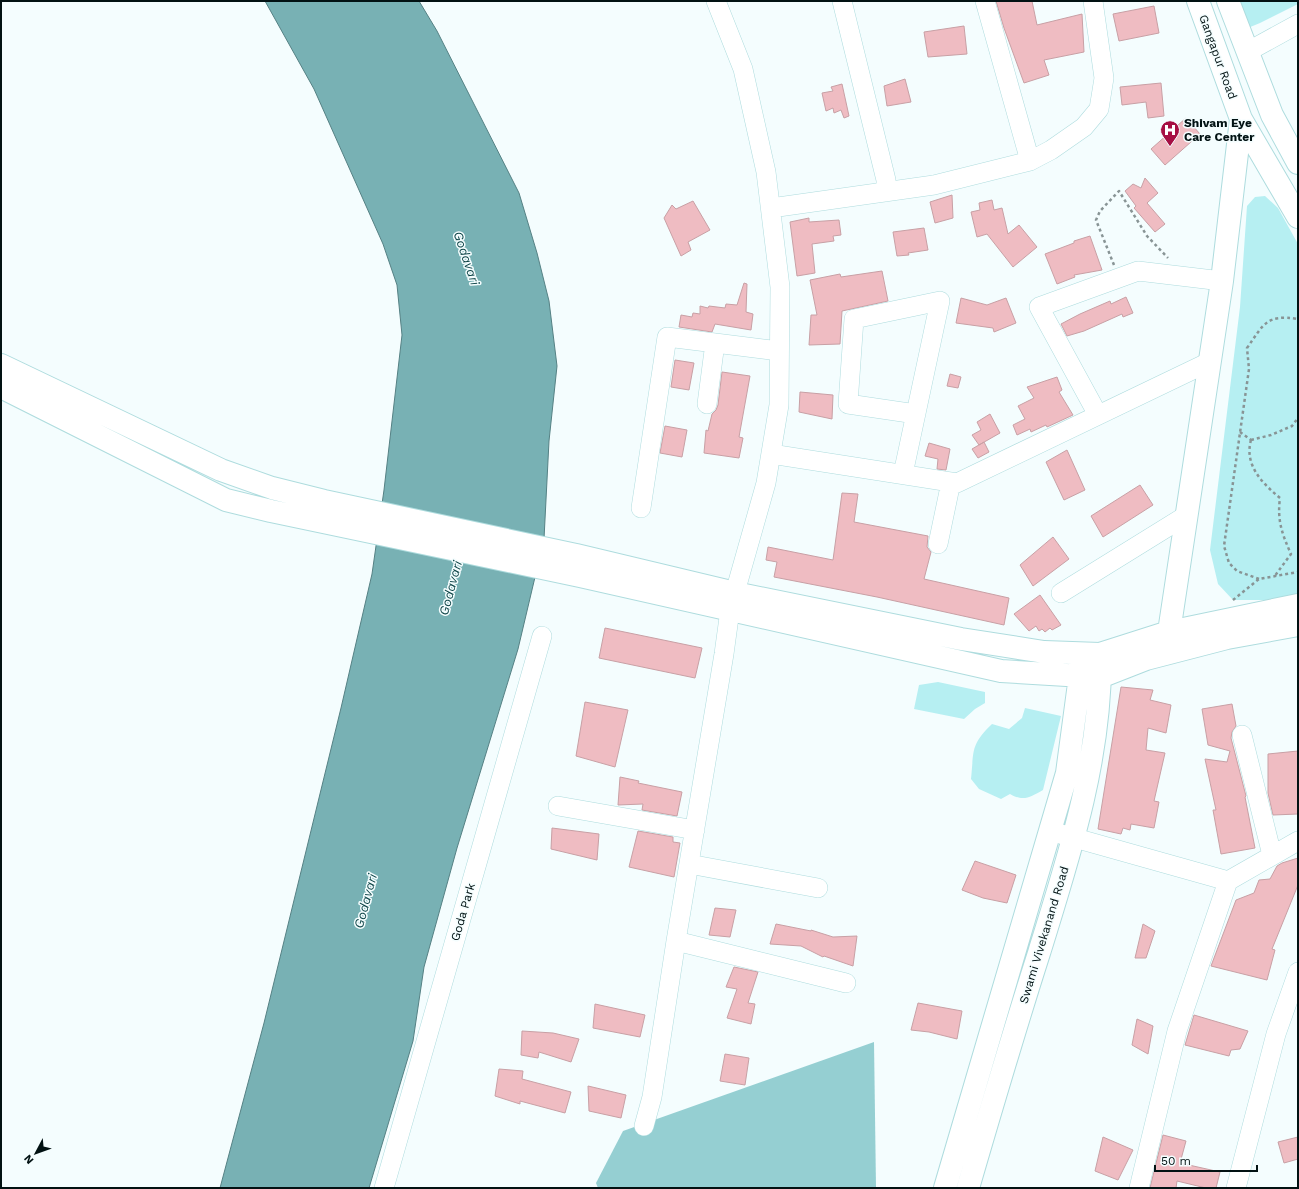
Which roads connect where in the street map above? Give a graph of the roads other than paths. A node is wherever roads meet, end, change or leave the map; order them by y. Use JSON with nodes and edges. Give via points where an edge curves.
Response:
{"nodes":[{"id":1,"x":716,"y":1,"type":"edge"},
{"id":2,"x":842,"y":1,"type":"edge"},
{"id":3,"x":985,"y":1,"type":"edge"},
{"id":4,"x":1093,"y":1,"type":"edge"},
{"id":5,"x":1198,"y":1,"type":"edge"},
{"id":6,"x":1228,"y":1,"type":"edge"},
{"id":7,"x":1298,"y":24,"type":"edge"},
{"id":8,"x":1247,"y":52,"type":"junction"},
{"id":9,"x":1241,"y":119,"type":"junction"},
{"id":10,"x":1030,"y":161,"type":"junction"},
{"id":11,"x":1298,"y":163,"type":"edge"},
{"id":12,"x":886,"y":192,"type":"junction"},
{"id":13,"x":770,"y":208,"type":"junction"},
{"id":14,"x":1298,"y":216,"type":"edge"},
{"id":15,"x":1222,"y":280,"type":"junction"},
{"id":16,"x":715,"y":343,"type":"junction"},
{"id":17,"x":779,"y":351,"type":"junction"},
{"id":18,"x":1209,"y":362,"type":"junction"},
{"id":19,"x":1,"y":365,"type":"edge"},
{"id":20,"x":1,"y":387,"type":"edge"},
{"id":21,"x":707,"y":404,"type":"dead end"},
{"id":22,"x":916,"y":414,"type":"junction"},
{"id":23,"x":1098,"y":415,"type":"junction"},
{"id":24,"x":771,"y":454,"type":"junction"},
{"id":25,"x":903,"y":474,"type":"junction"},
{"id":26,"x":951,"y":482,"type":"junction"},
{"id":27,"x":642,"y":508,"type":"dead end"},
{"id":28,"x":1187,"y":515,"type":"junction"},
{"id":29,"x":938,"y":544,"type":"dead end"},
{"id":30,"x":578,"y":565,"type":"junction"},
{"id":31,"x":1061,"y":593,"type":"dead end"},
{"id":32,"x":732,"y":602,"type":"junction"},
{"id":33,"x":1298,"y":605,"type":"edge"},
{"id":34,"x":1298,"y":625,"type":"edge"},
{"id":35,"x":542,"y":636,"type":"dead end"},
{"id":36,"x":1169,"y":642,"type":"junction"},
{"id":37,"x":1090,"y":654,"type":"junction"},
{"id":38,"x":1090,"y":676,"type":"junction"},
{"id":39,"x":1242,"y":735,"type":"dead end"},
{"id":40,"x":558,"y":806,"type":"dead end"},
{"id":41,"x":695,"y":830,"type":"junction"},
{"id":42,"x":1050,"y":831,"type":"junction"},
{"id":43,"x":1074,"y":838,"type":"junction"},
{"id":44,"x":1298,"y":841,"type":"edge"},
{"id":45,"x":1272,"y":856,"type":"junction"},
{"id":46,"x":689,"y":864,"type":"junction"},
{"id":47,"x":1228,"y":881,"type":"junction"},
{"id":48,"x":818,"y":888,"type":"dead end"},
{"id":49,"x":676,"y":941,"type":"junction"},
{"id":50,"x":1298,"y":972,"type":"edge"},
{"id":51,"x":846,"y":984,"type":"dead end"},
{"id":52,"x":644,"y":1126,"type":"dead end"},
{"id":53,"x":384,"y":1188,"type":"edge"},
{"id":54,"x":945,"y":1188,"type":"edge"},
{"id":55,"x":968,"y":1188,"type":"edge"},
{"id":56,"x":1139,"y":1188,"type":"edge"},
{"id":57,"x":1236,"y":1188,"type":"edge"}],
"edges":[{"from":1,"to":13,"type":"street","via":[[743,69],[766,172]]},
{"from":2,"to":12,"type":"street","via":[[886,180]]},
{"from":3,"to":10,"type":"street"},
{"from":4,"to":10,"type":"street","via":[[1104,78],[1099,109],[1084,127]]},
{"from":5,"to":9,"type":"main road","name":"Gangapur Road"},
{"from":6,"to":8,"type":"main road"},
{"from":7,"to":8,"type":"street"},
{"from":8,"to":11,"type":"main road","via":[[1272,115]]},
{"from":9,"to":14,"type":"main road","name":"Gangapur Road"},
{"from":9,"to":15,"type":"main road"},
{"from":10,"to":12,"type":"street","via":[[934,185]]},
{"from":12,"to":13,"type":"street"},
{"from":13,"to":17,"type":"street","via":[[780,287]]},
{"from":15,"to":18,"type":"main road"},
{"from":15,"to":23,"type":"street","via":[[1138,271],[1039,307]]},
{"from":16,"to":17,"type":"street"},
{"from":16,"to":21,"type":"street"},
{"from":16,"to":27,"type":"street","via":[[667,337]]},
{"from":17,"to":24,"type":"street","via":[[779,405]]},
{"from":18,"to":23,"type":"street"},
{"from":18,"to":28,"type":"main road"},
{"from":19,"to":30,"type":"main road","via":[[221,470],[272,488]]},
{"from":20,"to":30,"type":"main road","via":[[226,500],[272,511]]},
{"from":22,"to":22,"type":"street","via":[[923,384],[940,301],[854,319],[848,404]]},
{"from":22,"to":25,"type":"street"},
{"from":23,"to":26,"type":"street","via":[[957,483]]},
{"from":24,"to":25,"type":"street"},
{"from":24,"to":32,"type":"street","via":[[766,484]]},
{"from":25,"to":26,"type":"street"},
{"from":26,"to":29,"type":"street"},
{"from":28,"to":31,"type":"street"},
{"from":28,"to":36,"type":"main road"},
{"from":30,"to":32,"type":"main road"},
{"from":32,"to":37,"type":"main road","via":[[1044,652]]},
{"from":32,"to":38,"type":"main road","via":[[1001,670]]},
{"from":32,"to":41,"type":"street"},
{"from":33,"to":36,"type":"main road"},
{"from":34,"to":36,"type":"main road","via":[[1226,638]]},
{"from":35,"to":53,"type":"street","name":"Goda Park"},
{"from":36,"to":37,"type":"main road"},
{"from":36,"to":38,"type":"main road","via":[[1146,659]]},
{"from":37,"to":38,"type":"main road"},
{"from":38,"to":42,"type":"main road"},
{"from":38,"to":43,"type":"main road","name":"Swami Vivekanand Road","via":[[1094,744]]},
{"from":39,"to":45,"type":"street"},
{"from":40,"to":41,"type":"street"},
{"from":41,"to":46,"type":"street"},
{"from":42,"to":43,"type":"street"},
{"from":42,"to":54,"type":"main road"},
{"from":43,"to":47,"type":"street"},
{"from":43,"to":55,"type":"main road","name":"Swami Vivekanand Road"},
{"from":44,"to":45,"type":"street"},
{"from":45,"to":47,"type":"street"},
{"from":46,"to":48,"type":"street"},
{"from":46,"to":49,"type":"street"},
{"from":47,"to":56,"type":"street","via":[[1177,1031]]},
{"from":49,"to":51,"type":"street"},
{"from":49,"to":52,"type":"street","via":[[652,1097]]},
{"from":50,"to":57,"type":"street","via":[[1276,1034]]}]}
